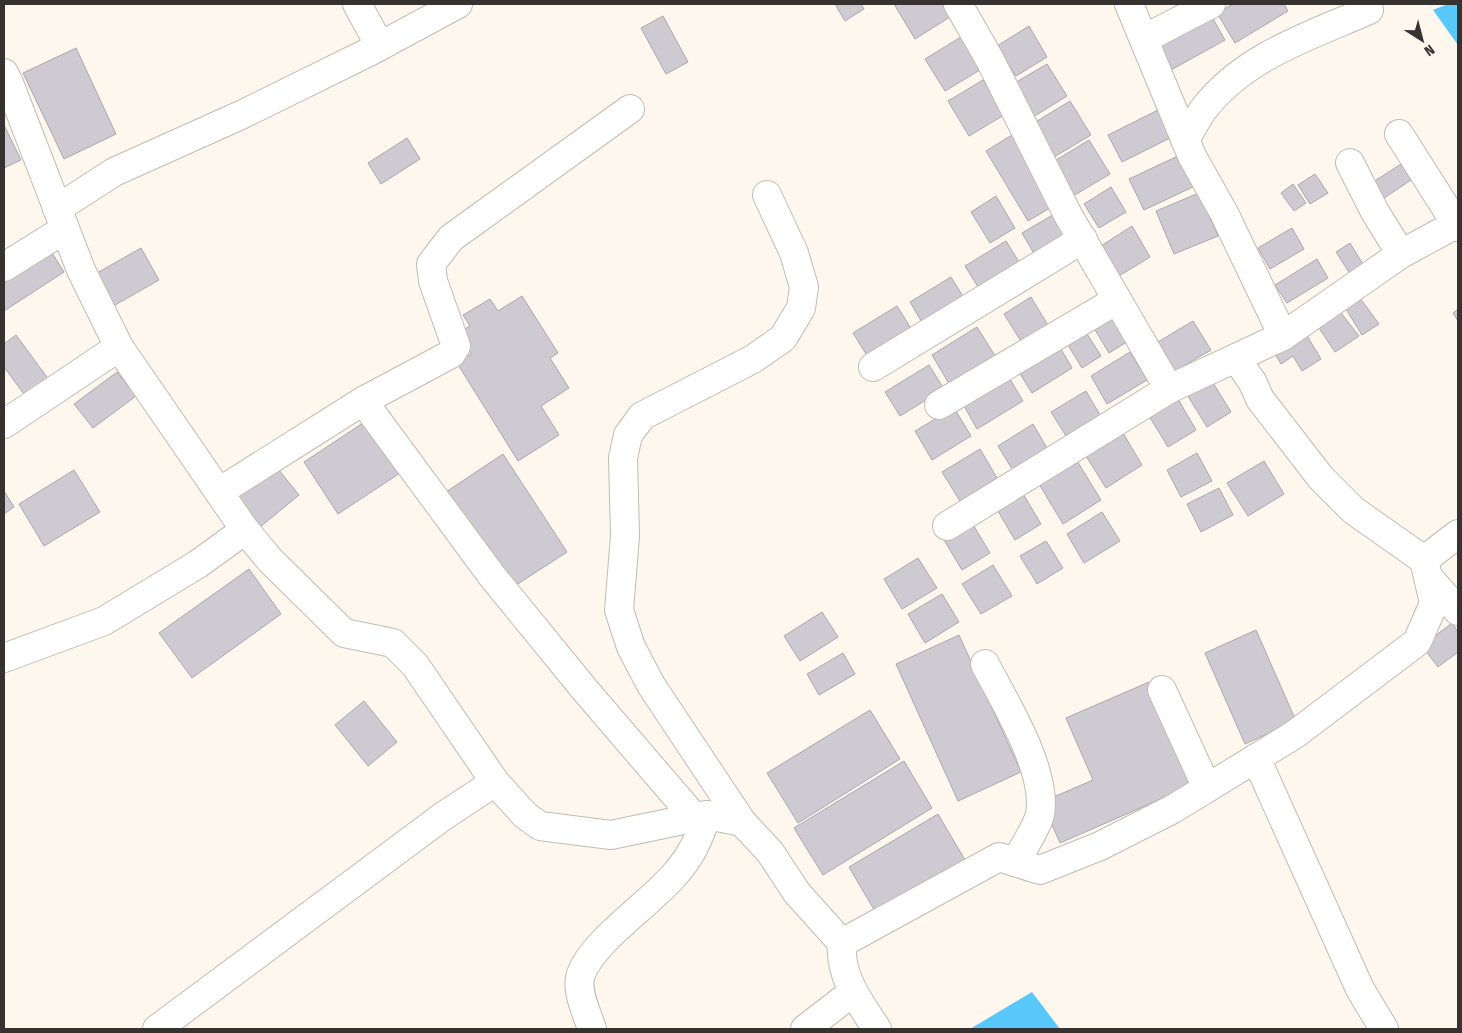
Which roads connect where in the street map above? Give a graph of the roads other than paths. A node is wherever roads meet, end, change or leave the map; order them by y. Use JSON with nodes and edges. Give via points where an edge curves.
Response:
{"nodes":[{"id":1,"x":357,"y":4,"type":"edge"},
{"id":2,"x":458,"y":4,"type":"edge"},
{"id":3,"x":958,"y":4,"type":"edge"},
{"id":4,"x":1129,"y":4,"type":"edge"},
{"id":5,"x":1211,"y":4,"type":"edge"},
{"id":6,"x":1369,"y":10,"type":"dead end"},
{"id":7,"x":1144,"y":39,"type":"junction"},
{"id":8,"x":380,"y":46,"type":"junction"},
{"id":9,"x":4,"y":74,"type":"edge"},
{"id":10,"x":630,"y":110,"type":"dead end"},
{"id":11,"x":1399,"y":134,"type":"dead end"},
{"id":12,"x":1185,"y":140,"type":"junction"},
{"id":13,"x":1350,"y":163,"type":"dead end"},
{"id":14,"x":767,"y":195,"type":"dead end"},
{"id":15,"x":61,"y":219,"type":"junction"},
{"id":16,"x":1457,"y":224,"type":"edge"},
{"id":17,"x":1083,"y":239,"type":"junction"},
{"id":18,"x":1401,"y":254,"type":"junction"},
{"id":19,"x":4,"y":267,"type":"edge"},
{"id":20,"x":1117,"y":300,"type":"junction"},
{"id":21,"x":1283,"y":336,"type":"junction"},
{"id":22,"x":119,"y":347,"type":"junction"},
{"id":23,"x":1236,"y":358,"type":"junction"},
{"id":24,"x":873,"y":367,"type":"dead end"},
{"id":25,"x":1169,"y":389,"type":"junction"},
{"id":26,"x":363,"y":401,"type":"junction"},
{"id":27,"x":939,"y":405,"type":"dead end"},
{"id":28,"x":4,"y":424,"type":"edge"},
{"id":29,"x":219,"y":492,"type":"junction"},
{"id":30,"x":947,"y":526,"type":"dead end"},
{"id":31,"x":245,"y":530,"type":"junction"},
{"id":32,"x":1458,"y":534,"type":"edge"},
{"id":33,"x":1426,"y":568,"type":"junction"},
{"id":34,"x":1458,"y":611,"type":"edge"},
{"id":35,"x":4,"y":658,"type":"edge"},
{"id":36,"x":985,"y":664,"type":"dead end"},
{"id":37,"x":1162,"y":690,"type":"dead end"},
{"id":38,"x":1256,"y":758,"type":"junction"},
{"id":39,"x":495,"y":782,"type":"junction"},
{"id":40,"x":1207,"y":788,"type":"junction"},
{"id":41,"x":700,"y":816,"type":"junction"},
{"id":42,"x":742,"y":822,"type":"junction"},
{"id":43,"x":1015,"y":862,"type":"junction"},
{"id":44,"x":842,"y":943,"type":"junction"},
{"id":45,"x":853,"y":992,"type":"junction"},
{"id":46,"x":158,"y":1029,"type":"edge"},
{"id":47,"x":592,"y":1029,"type":"edge"},
{"id":48,"x":805,"y":1029,"type":"edge"},
{"id":49,"x":878,"y":1029,"type":"edge"},
{"id":50,"x":1384,"y":1029,"type":"edge"}],
"edges":[{"from":1,"to":8,"type":"street"},
{"from":2,"to":8,"type":"street"},
{"from":3,"to":17,"type":"street"},
{"from":4,"to":7,"type":"street"},
{"from":5,"to":7,"type":"street"},
{"from":6,"to":12,"type":"street","via":[[1255,62],[1229,82],[1203,110]]},
{"from":7,"to":12,"type":"street"},
{"from":8,"to":15,"type":"street","via":[[241,115],[114,172]]},
{"from":9,"to":15,"type":"street"},
{"from":10,"to":26,"type":"street","via":[[451,238],[431,264],[433,281],[456,346],[451,354]]},
{"from":11,"to":16,"type":"street"},
{"from":12,"to":21,"type":"street","via":[[1224,212]]},
{"from":13,"to":18,"type":"street"},
{"from":14,"to":42,"type":"street","via":[[794,253],[804,287],[801,308],[783,338],[753,360],[642,416],[628,435],[623,458],[625,536],[618,610],[631,647],[651,685]]},
{"from":15,"to":19,"type":"street"},
{"from":15,"to":22,"type":"street","via":[[81,270]]},
{"from":16,"to":18,"type":"street"},
{"from":17,"to":20,"type":"street"},
{"from":17,"to":24,"type":"street"},
{"from":18,"to":21,"type":"street"},
{"from":20,"to":25,"type":"street"},
{"from":20,"to":27,"type":"street"},
{"from":21,"to":23,"type":"street"},
{"from":22,"to":28,"type":"street"},
{"from":22,"to":29,"type":"street"},
{"from":23,"to":25,"type":"street"},
{"from":23,"to":33,"type":"street","via":[[1265,406],[1320,478],[1353,510]]},
{"from":25,"to":30,"type":"street"},
{"from":26,"to":29,"type":"street"},
{"from":26,"to":41,"type":"street","via":[[492,576],[585,690]]},
{"from":29,"to":31,"type":"street"},
{"from":31,"to":35,"type":"street","via":[[198,564],[104,621]]},
{"from":31,"to":39,"type":"street","via":[[270,560],[344,632],[393,643],[415,665]]},
{"from":32,"to":33,"type":"street"},
{"from":33,"to":34,"type":"street"},
{"from":33,"to":38,"type":"street","via":[[1434,602],[1417,642],[1294,734]]},
{"from":36,"to":43,"type":"street","via":[[1026,742],[1039,786],[1040,815]]},
{"from":37,"to":40,"type":"street"},
{"from":38,"to":40,"type":"street"},
{"from":38,"to":50,"type":"street","via":[[1360,989]]},
{"from":39,"to":41,"type":"street","via":[[525,815],[540,826],[611,835]]},
{"from":39,"to":46,"type":"street","via":[[442,817]]},
{"from":40,"to":43,"type":"street","via":[[1172,810],[1108,842],[1040,870]]},
{"from":41,"to":42,"type":"street"},
{"from":41,"to":47,"type":"street","via":[[695,848],[676,874],[592,954],[580,975],[580,989]]},
{"from":42,"to":44,"type":"street","via":[[770,852],[796,893]]},
{"from":43,"to":44,"type":"street","via":[[999,857]]},
{"from":44,"to":45,"type":"street","via":[[841,956]]},
{"from":45,"to":48,"type":"street"},
{"from":45,"to":49,"type":"street"}]}
